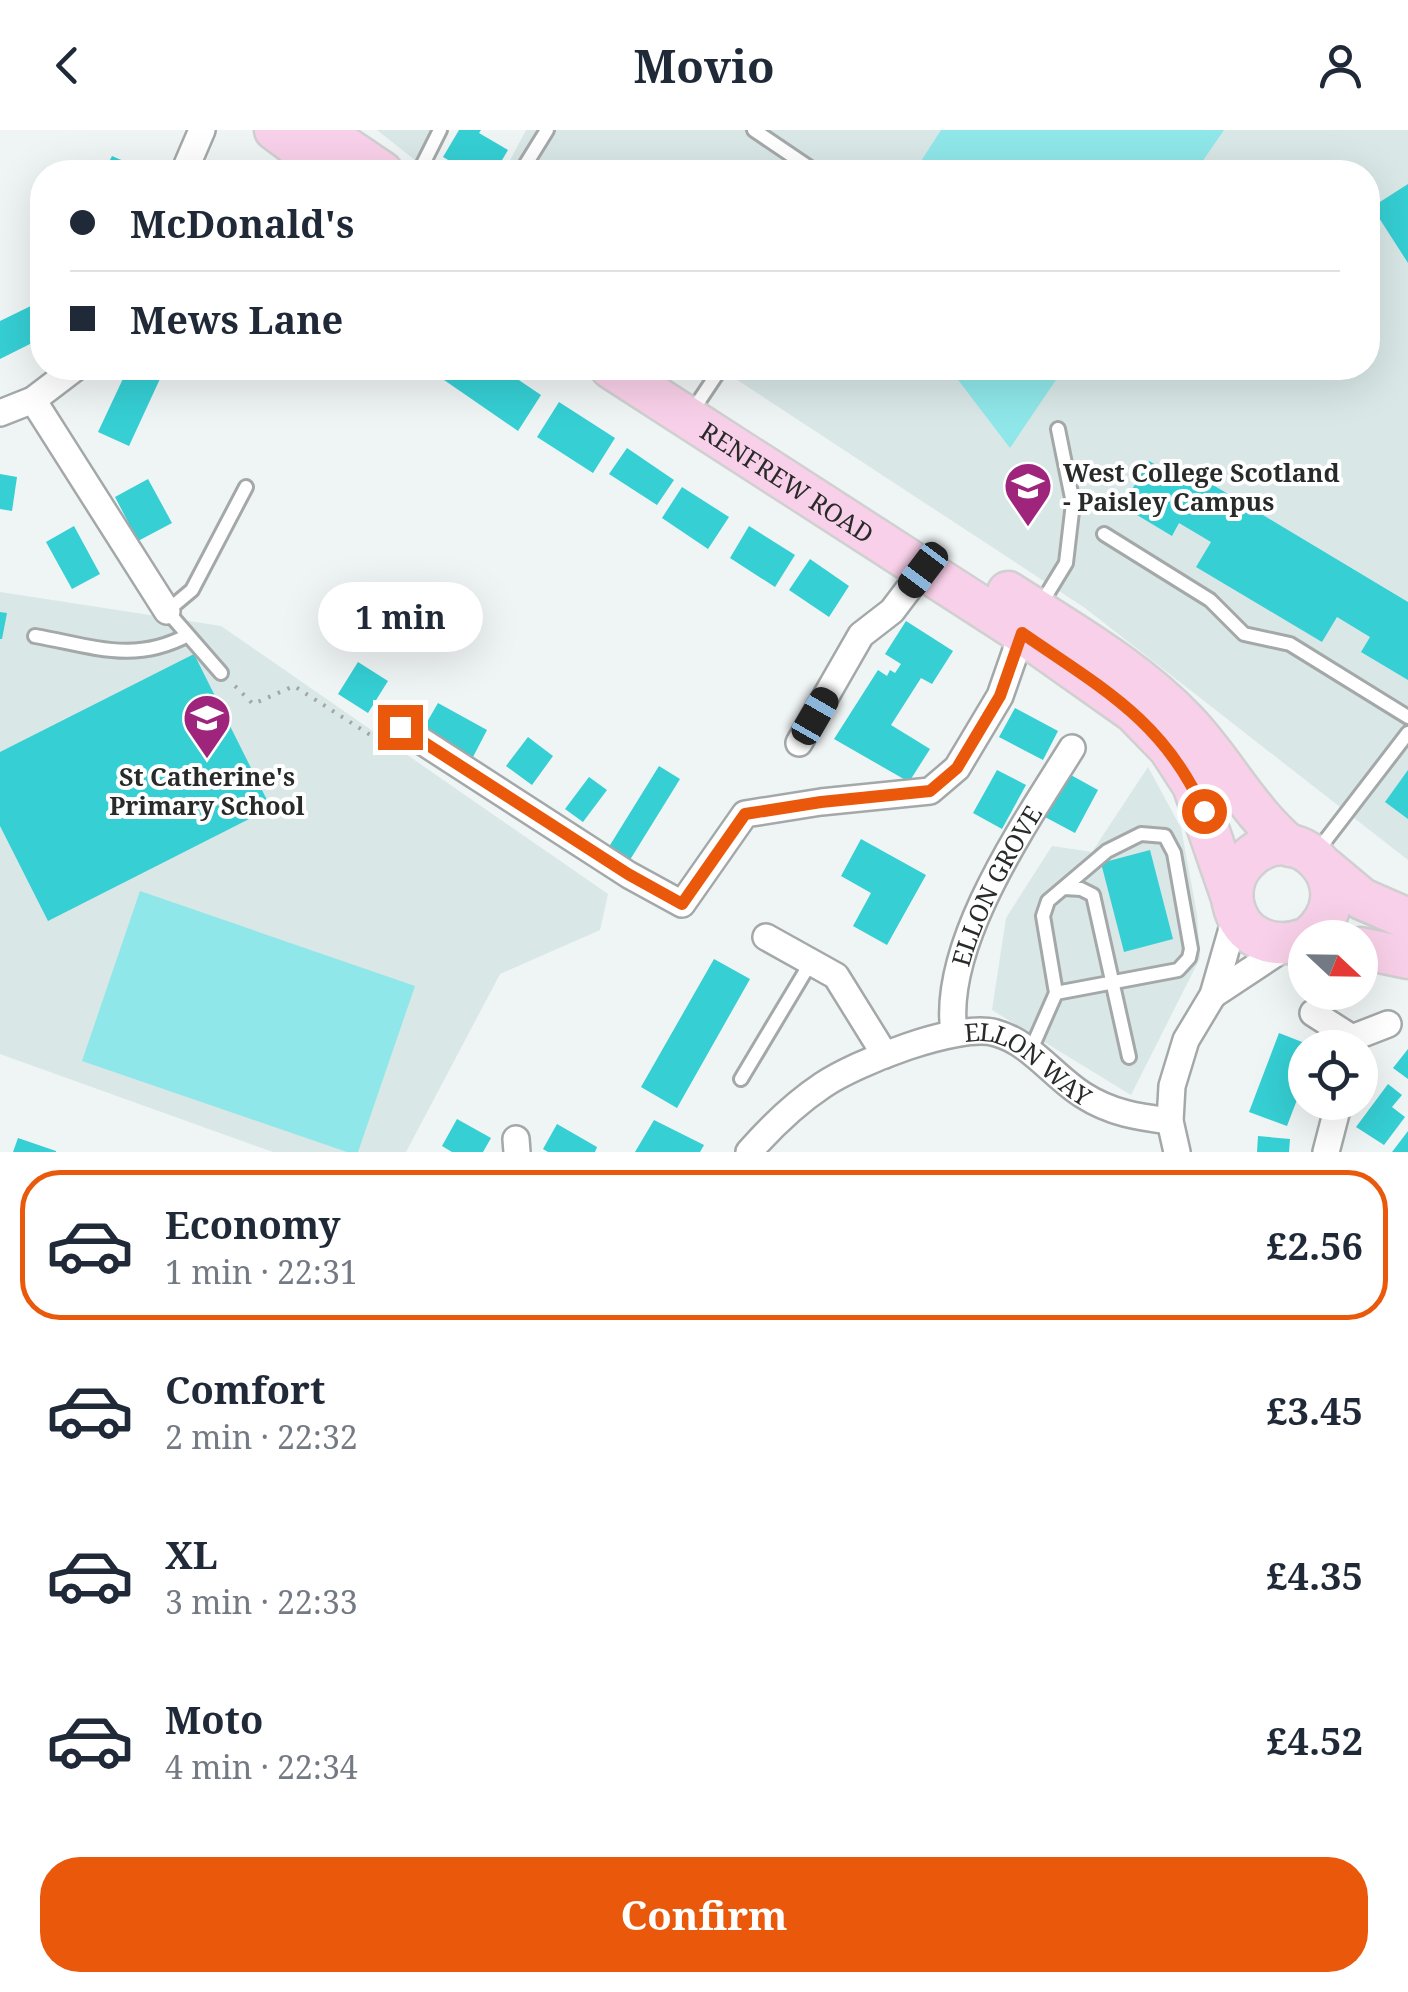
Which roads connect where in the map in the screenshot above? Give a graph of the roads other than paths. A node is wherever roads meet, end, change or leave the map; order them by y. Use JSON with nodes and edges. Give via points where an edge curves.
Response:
{"nodes":[{"id":1,"x":202,"y":130,"type":"edge"},
{"id":2,"x":275,"y":130,"type":"edge"},
{"id":3,"x":320,"y":130,"type":"edge"},
{"id":4,"x":440,"y":130,"type":"edge"},
{"id":5,"x":546,"y":130,"type":"edge"},
{"id":6,"x":754,"y":130,"type":"edge"},
{"id":7,"x":189,"y":160,"type":"edge"},
{"id":8,"x":316,"y":160,"type":"edge"},
{"id":9,"x":364,"y":160,"type":"edge"},
{"id":10,"x":424,"y":160,"type":"edge"},
{"id":11,"x":528,"y":160,"type":"edge"},
{"id":12,"x":798,"y":160,"type":"edge"},
{"id":13,"x":59,"y":380,"type":"edge"},
{"id":14,"x":653,"y":380,"type":"edge"},
{"id":15,"x":680,"y":380,"type":"edge"},
{"id":16,"x":703,"y":394,"type":"edge"},
{"id":17,"x":33,"y":400,"type":"junction"},
{"id":18,"x":0,"y":414,"type":"edge"},
{"id":19,"x":1058,"y":429,"type":"dead end"},
{"id":20,"x":246,"y":487,"type":"dead end"},
{"id":21,"x":1104,"y":534,"type":"dead end"},
{"id":22,"x":923,"y":570,"type":"junction"},
{"id":23,"x":167,"y":610,"type":"junction"},
{"id":24,"x":1030,"y":622,"type":"junction"},
{"id":25,"x":188,"y":635,"type":"junction"},
{"id":26,"x":35,"y":636,"type":"dead end"},
{"id":27,"x":221,"y":673,"type":"dead end"},
{"id":28,"x":1408,"y":717,"type":"edge"},
{"id":29,"x":400,"y":727,"type":"dead end"},
{"id":30,"x":1408,"y":733,"type":"edge"},
{"id":31,"x":800,"y":743,"type":"dead end"},
{"id":32,"x":1072,"y":748,"type":"dead end"},
{"id":33,"x":1310,"y":856,"type":"junction"},
{"id":34,"x":1064,"y":888,"type":"junction"},
{"id":35,"x":1234,"y":907,"type":"junction"},
{"id":36,"x":1408,"y":919,"type":"edge"},
{"id":37,"x":1324,"y":920,"type":"edge"},
{"id":38,"x":766,"y":937,"type":"dead end"},
{"id":39,"x":1288,"y":942,"type":"edge"},
{"id":40,"x":1288,"y":948,"type":"edge"},
{"id":41,"x":1378,"y":952,"type":"edge"},
{"id":42,"x":1408,"y":958,"type":"edge"},
{"id":43,"x":812,"y":962,"type":"junction"},
{"id":44,"x":1114,"y":982,"type":"junction"},
{"id":45,"x":1056,"y":993,"type":"junction"},
{"id":46,"x":1213,"y":995,"type":"junction"},
{"id":47,"x":1313,"y":1013,"type":"dead end"},
{"id":48,"x":1388,"y":1024,"type":"dead end"},
{"id":49,"x":1335,"y":1030,"type":"edge"},
{"id":50,"x":1376,"y":1030,"type":"edge"},
{"id":51,"x":954,"y":1032,"type":"junction"},
{"id":52,"x":1030,"y":1052,"type":"junction"},
{"id":53,"x":885,"y":1055,"type":"junction"},
{"id":54,"x":1129,"y":1057,"type":"dead end"},
{"id":55,"x":740,"y":1079,"type":"dead end"},
{"id":56,"x":1333,"y":1120,"type":"edge"},
{"id":57,"x":1170,"y":1121,"type":"junction"},
{"id":58,"x":766,"y":1146,"type":"edge"},
{"id":59,"x":1177,"y":1152,"type":"edge"},
{"id":60,"x":1326,"y":1152,"type":"edge"}],
"edges":[{"from":1,"to":7,"type":"street"},
{"from":2,"to":8,"type":"main road"},
{"from":3,"to":9,"type":"main road"},
{"from":4,"to":10,"type":"lane"},
{"from":5,"to":11,"type":"lane"},
{"from":6,"to":12,"type":"lane"},
{"from":13,"to":17,"type":"street"},
{"from":14,"to":16,"type":"main road","name":"RENFREW ROAD"},
{"from":15,"to":16,"type":"main road","name":"RENFREW ROAD"},
{"from":16,"to":22,"type":"main road","name":"RENFREW ROAD"},
{"from":16,"to":24,"type":"main road","name":"RENFREW ROAD"},
{"from":17,"to":18,"type":"street"},
{"from":17,"to":23,"type":"street"},
{"from":19,"to":24,"type":"lane","via":[[1073,503],[1066,563]]},
{"from":20,"to":23,"type":"lane","via":[[192,590]]},
{"from":21,"to":28,"type":"lane","via":[[1210,600],[1244,634],[1290,644]]},
{"from":22,"to":24,"type":"main road","name":"RENFREW ROAD"},
{"from":22,"to":31,"type":"street","via":[[892,612],[862,635]]},
{"from":23,"to":25,"type":"lane"},
{"from":24,"to":29,"type":"street","via":[[1000,696],[957,768],[930,791],[745,814],[682,904]]},
{"from":24,"to":33,"type":"main road","name":"RENFREW ROAD","via":[[1128,672],[1164,701],[1214,753],[1257,814]]},
{"from":24,"to":35,"type":"main road","name":"RENFREW ROAD","via":[[1182,766],[1204,811]]},
{"from":25,"to":26,"type":"lane","via":[[133,654]]},
{"from":25,"to":27,"type":"lane"},
{"from":30,"to":33,"type":"lane"},
{"from":32,"to":51,"type":"street","name":"ELLON GROVE","via":[[1006,856],[964,949],[950,1007]]},
{"from":33,"to":35,"type":"main road","via":[[1267,847],[1252,854],[1234,882]]},
{"from":33,"to":36,"type":"main road","name":"RENFREW ROAD","via":[[1362,899]]},
{"from":33,"to":37,"type":"main road","via":[[1331,883]]},
{"from":34,"to":44,"type":"lane","via":[[1093,895]]},
{"from":34,"to":44,"type":"lane","via":[[1141,834],[1165,836],[1174,853],[1189,958],[1178,970]]},
{"from":34,"to":45,"type":"lane","via":[[1043,916]]},
{"from":35,"to":39,"type":"main road","via":[[1258,939]]},
{"from":35,"to":46,"type":"street"},
{"from":38,"to":43,"type":"street"},
{"from":40,"to":46,"type":"street"},
{"from":41,"to":42,"type":"main road"},
{"from":43,"to":53,"type":"street","via":[[836,976]]},
{"from":43,"to":55,"type":"lane"},
{"from":44,"to":45,"type":"lane"},
{"from":44,"to":54,"type":"lane"},
{"from":45,"to":52,"type":"lane"},
{"from":46,"to":57,"type":"street","via":[[1186,1040]]},
{"from":47,"to":49,"type":"street"},
{"from":48,"to":50,"type":"street"},
{"from":51,"to":52,"type":"street","name":"ELLON WAY","via":[[996,1032]]},
{"from":51,"to":53,"type":"street","name":"ELLON WAY"},
{"from":52,"to":57,"type":"street","name":"ELLON WAY","via":[[1108,1108]]},
{"from":53,"to":58,"type":"street","name":"ELLON WAY","via":[[824,1084]]},
{"from":56,"to":60,"type":"street"},
{"from":57,"to":59,"type":"street"}]}
